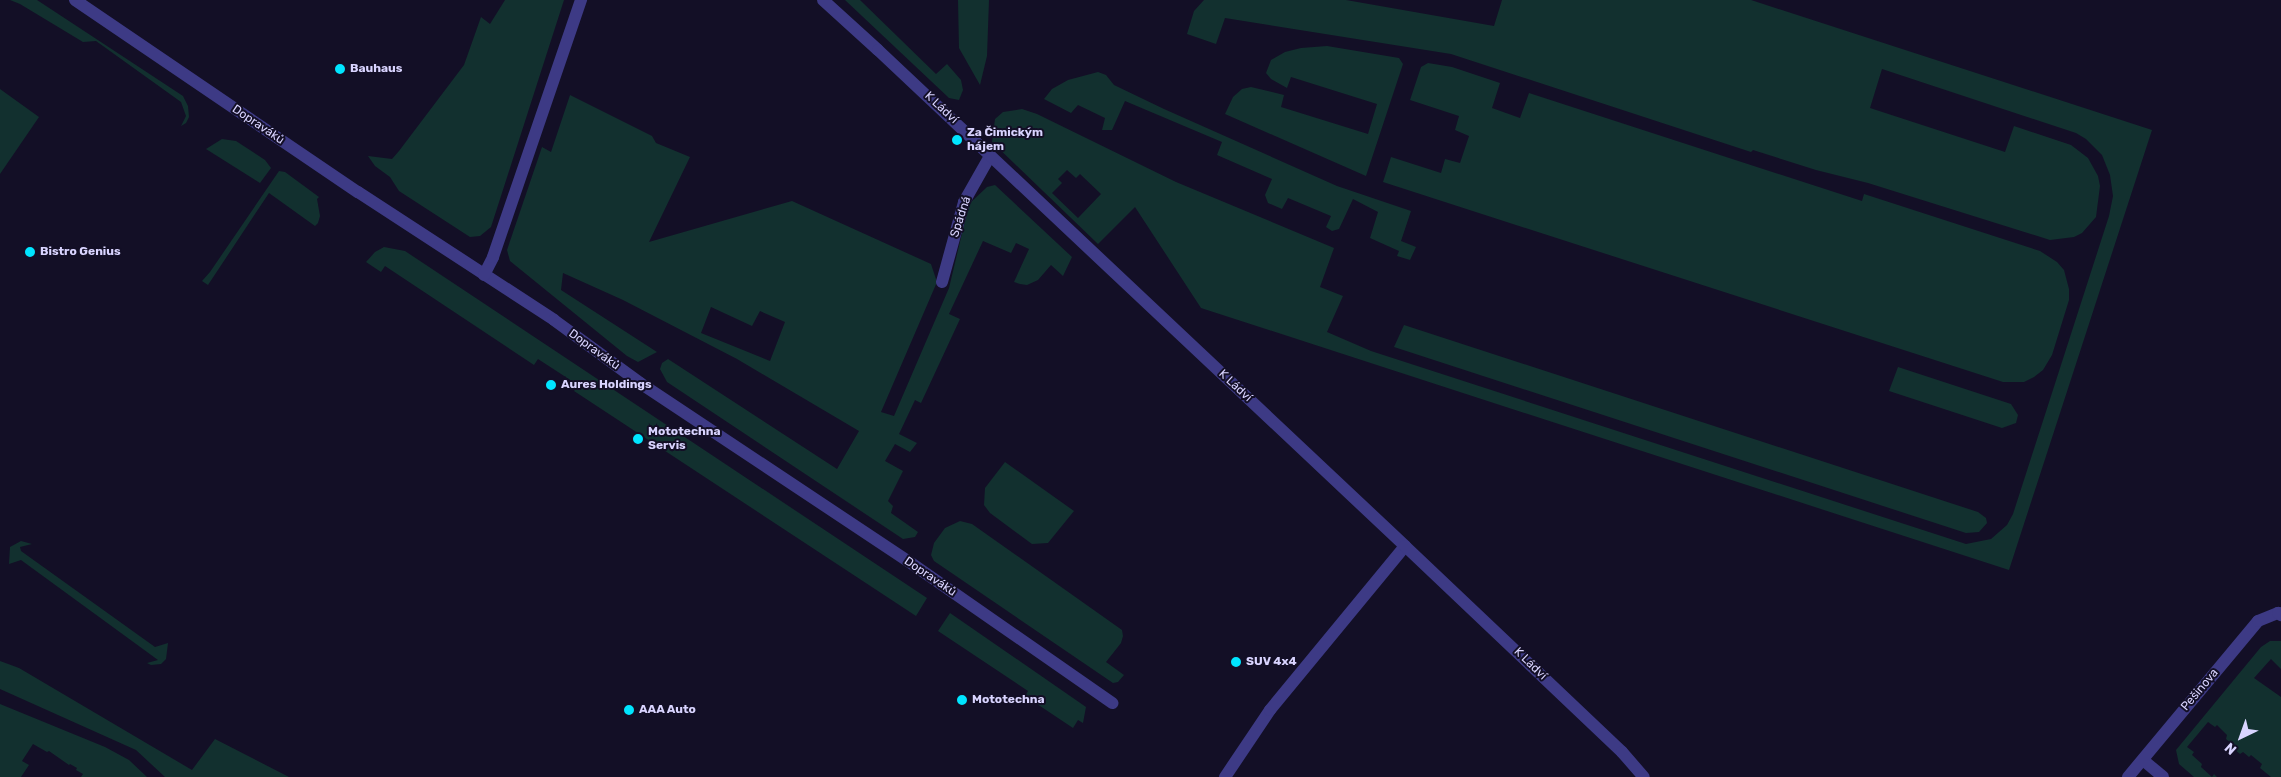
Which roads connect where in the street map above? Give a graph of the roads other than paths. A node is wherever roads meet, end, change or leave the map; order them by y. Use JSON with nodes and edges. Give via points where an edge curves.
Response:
{"nodes":[{"id":1,"x":75,"y":0,"type":"edge"},
{"id":2,"x":582,"y":0,"type":"edge"},
{"id":3,"x":822,"y":0,"type":"edge"},
{"id":4,"x":990,"y":156,"type":"junction"},
{"id":5,"x":484,"y":275,"type":"junction"},
{"id":6,"x":942,"y":282,"type":"dead end"},
{"id":7,"x":1406,"y":546,"type":"junction"},
{"id":8,"x":2280,"y":614,"type":"edge"},
{"id":9,"x":1112,"y":703,"type":"dead end"},
{"id":10,"x":2143,"y":760,"type":"junction"},
{"id":11,"x":1225,"y":777,"type":"edge"},
{"id":12,"x":1644,"y":777,"type":"edge"},
{"id":13,"x":2128,"y":777,"type":"edge"},
{"id":14,"x":2163,"y":777,"type":"edge"}],
"edges":[{"from":1,"to":5,"type":"street","name":"Dopraváků"},
{"from":2,"to":5,"type":"street"},
{"from":3,"to":4,"type":"street","name":"K Ládví"},
{"from":4,"to":6,"type":"street","name":"Spádná","via":[[964,202]]},
{"from":4,"to":7,"type":"street","name":"K Ládví"},
{"from":5,"to":9,"type":"street","name":"Dopraváků"},
{"from":7,"to":11,"type":"street","via":[[1270,710]]},
{"from":7,"to":12,"type":"street","name":"K Ládví","via":[[1622,752]]},
{"from":8,"to":10,"type":"street","name":"Pešinova","via":[[2258,621]]},
{"from":10,"to":13,"type":"street","name":"Pešinova"},
{"from":10,"to":14,"type":"street"}]}
